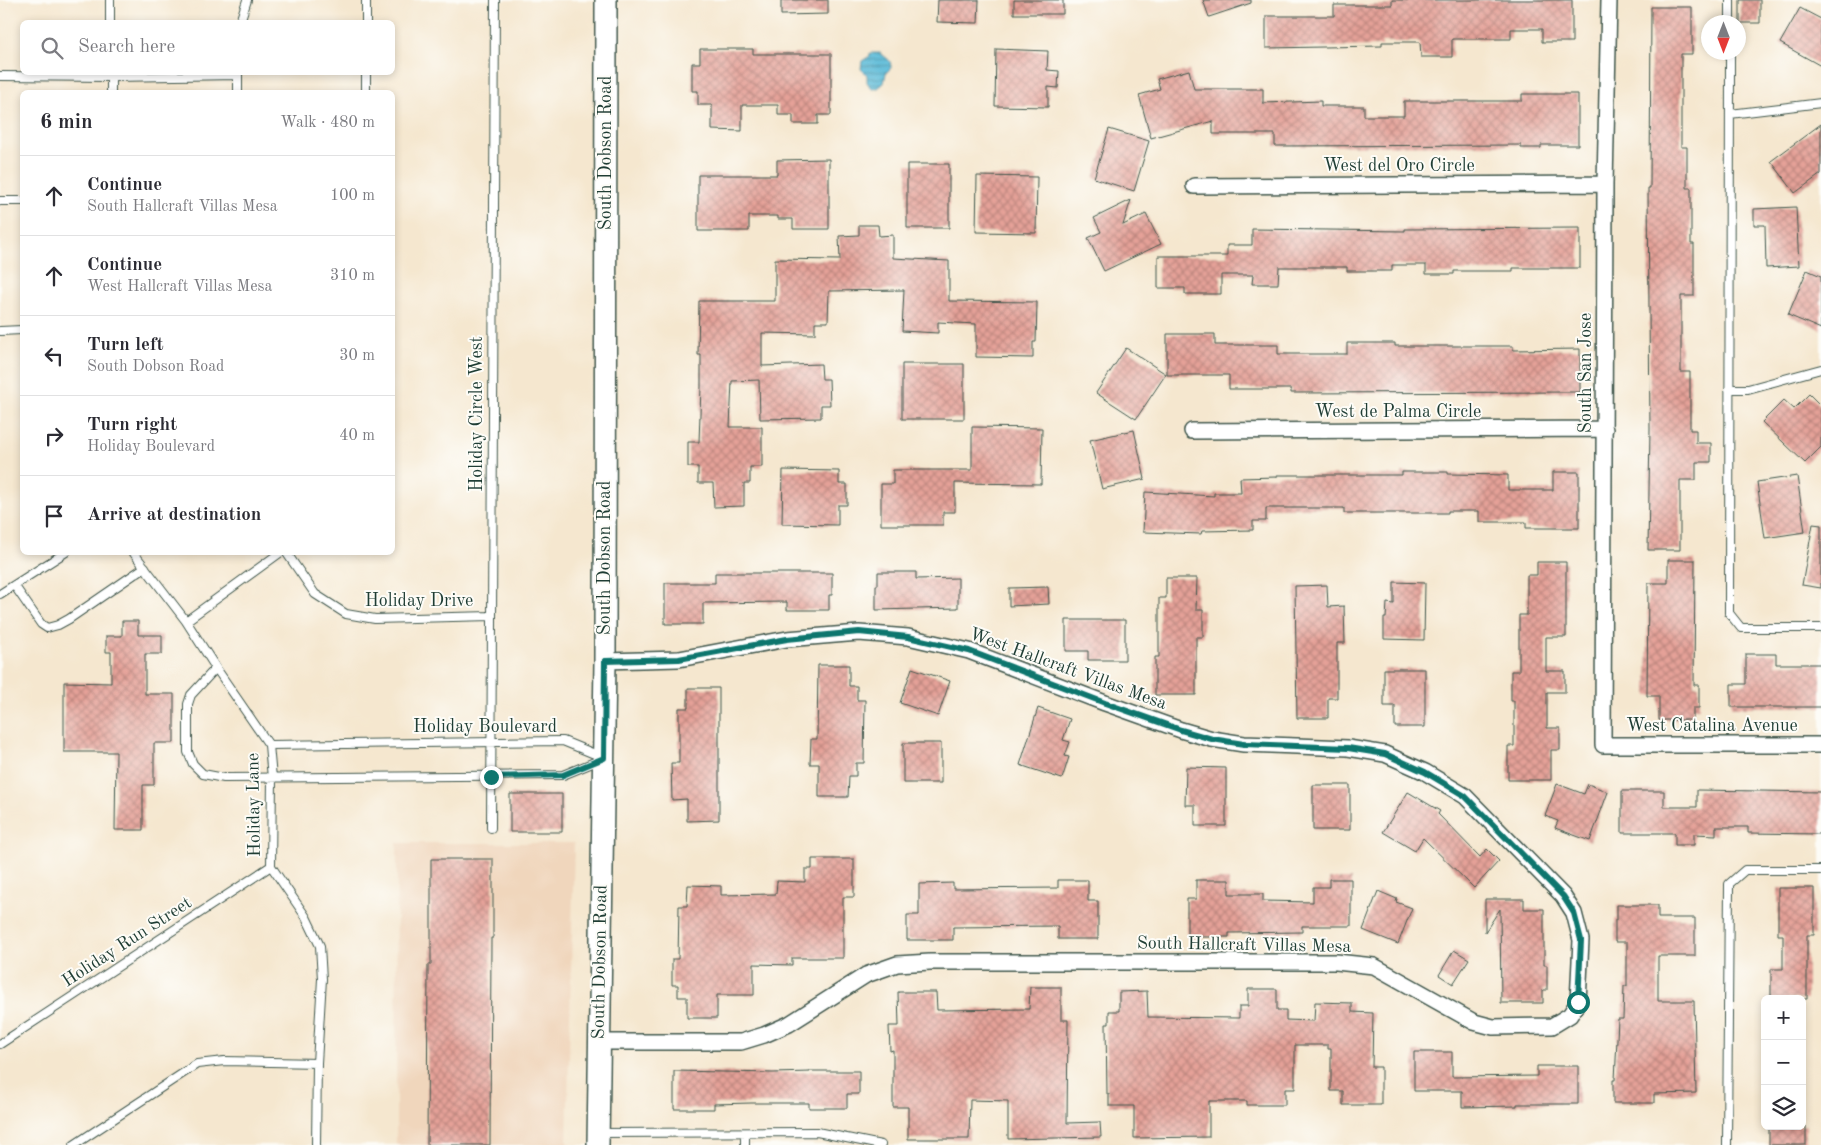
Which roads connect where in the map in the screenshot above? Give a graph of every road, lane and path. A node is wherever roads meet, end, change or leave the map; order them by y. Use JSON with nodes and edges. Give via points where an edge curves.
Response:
{"nodes":[{"id":1,"x":110,"y":0,"type":"edge"},
{"id":2,"x":247,"y":0,"type":"edge"},
{"id":3,"x":366,"y":0,"type":"edge"},
{"id":4,"x":495,"y":0,"type":"edge"},
{"id":5,"x":606,"y":0,"type":"edge"},
{"id":6,"x":1609,"y":0,"type":"edge"},
{"id":7,"x":1730,"y":0,"type":"edge"},
{"id":8,"x":1730,"y":15,"type":"edge"},
{"id":9,"x":110,"y":20,"type":"edge"},
{"id":10,"x":241,"y":20,"type":"edge"},
{"id":11,"x":366,"y":20,"type":"edge"},
{"id":12,"x":1730,"y":60,"type":"edge"},
{"id":13,"x":111,"y":75,"type":"edge"},
{"id":14,"x":238,"y":75,"type":"edge"},
{"id":15,"x":366,"y":75,"type":"edge"},
{"id":16,"x":0,"y":76,"type":"edge"},
{"id":17,"x":111,"y":90,"type":"edge"},
{"id":18,"x":238,"y":90,"type":"edge"},
{"id":19,"x":366,"y":90,"type":"edge"},
{"id":20,"x":1821,"y":103,"type":"edge"},
{"id":21,"x":1730,"y":114,"type":"junction"},
{"id":22,"x":1605,"y":184,"type":"junction"},
{"id":23,"x":1194,"y":186,"type":"dead end"},
{"id":24,"x":0,"y":201,"type":"edge"},
{"id":25,"x":20,"y":201,"type":"edge"},
{"id":26,"x":20,"y":330,"type":"edge"},
{"id":27,"x":0,"y":331,"type":"edge"},
{"id":28,"x":1821,"y":369,"type":"edge"},
{"id":29,"x":1729,"y":389,"type":"junction"},
{"id":30,"x":1605,"y":429,"type":"junction"},
{"id":31,"x":1192,"y":431,"type":"dead end"},
{"id":32,"x":61,"y":555,"type":"edge"},
{"id":33,"x":135,"y":555,"type":"edge"},
{"id":34,"x":277,"y":555,"type":"edge"},
{"id":35,"x":288,"y":555,"type":"edge"},
{"id":36,"x":145,"y":567,"type":"junction"},
{"id":37,"x":14,"y":585,"type":"junction"},
{"id":38,"x":0,"y":594,"type":"edge"},
{"id":39,"x":491,"y":616,"type":"junction"},
{"id":40,"x":186,"y":621,"type":"junction"},
{"id":41,"x":1821,"y":628,"type":"edge"},
{"id":42,"x":605,"y":661,"type":"junction"},
{"id":43,"x":216,"y":668,"type":"junction"},
{"id":44,"x":491,"y":742,"type":"junction"},
{"id":45,"x":269,"y":744,"type":"junction"},
{"id":46,"x":1603,"y":745,"type":"joint"},
{"id":47,"x":1821,"y":745,"type":"edge"},
{"id":48,"x":604,"y":758,"type":"junction"},
{"id":49,"x":491,"y":777,"type":"junction"},
{"id":50,"x":272,"y":778,"type":"junction"},
{"id":51,"x":1451,"y":788,"type":"joint"},
{"id":52,"x":491,"y":828,"type":"dead end"},
{"id":53,"x":271,"y":866,"type":"junction"},
{"id":54,"x":1821,"y":870,"type":"edge"},
{"id":55,"x":599,"y":1042,"type":"junction"},
{"id":56,"x":0,"y":1044,"type":"edge"},
{"id":57,"x":318,"y":1063,"type":"junction"},
{"id":58,"x":745,"y":1133,"type":"junction"},
{"id":59,"x":598,"y":1139,"type":"edge"},
{"id":60,"x":74,"y":1145,"type":"edge"},
{"id":61,"x":316,"y":1145,"type":"edge"},
{"id":62,"x":744,"y":1145,"type":"edge"},
{"id":63,"x":881,"y":1145,"type":"edge"},
{"id":64,"x":1727,"y":1145,"type":"edge"}],
"edges":[{"from":1,"to":9,"type":"lane"},
{"from":2,"to":10,"type":"lane"},
{"from":3,"to":11,"type":"lane"},
{"from":4,"to":39,"type":"lane","name":"Holiday Circle West"},
{"from":5,"to":42,"type":"main road","name":"South Dobson Road"},
{"from":6,"to":22,"type":"street","name":"South San Jose"},
{"from":7,"to":8,"type":"lane"},
{"from":12,"to":21,"type":"lane"},
{"from":13,"to":16,"type":"lane"},
{"from":13,"to":17,"type":"lane"},
{"from":14,"to":18,"type":"lane"},
{"from":15,"to":19,"type":"lane"},
{"from":20,"to":21,"type":"lane"},
{"from":21,"to":29,"type":"lane"},
{"from":22,"to":23,"type":"street","name":"West del Oro Circle"},
{"from":22,"to":30,"type":"street","name":"South San Jose"},
{"from":24,"to":25,"type":"lane"},
{"from":26,"to":27,"type":"lane"},
{"from":28,"to":29,"type":"lane","via":[[1748,389]]},
{"from":29,"to":41,"type":"lane","via":[[1729,613],[1741,628]]},
{"from":30,"to":31,"type":"street","name":"West de Palma Circle"},
{"from":30,"to":46,"type":"street","name":"South San Jose"},
{"from":32,"to":37,"type":"lane"},
{"from":33,"to":36,"type":"lane","name":"Holiday Lane"},
{"from":34,"to":40,"type":"lane"},
{"from":35,"to":39,"type":"lane","name":"Holiday Drive","via":[[315,594],[346,614],[375,619]]},
{"from":36,"to":37,"type":"lane","via":[[69,619],[47,628]]},
{"from":36,"to":40,"type":"lane","name":"Holiday Lane"},
{"from":37,"to":38,"type":"lane"},
{"from":39,"to":44,"type":"lane","name":"Holiday Circle West"},
{"from":40,"to":43,"type":"lane","name":"Holiday Lane"},
{"from":42,"to":48,"type":"main road","name":"South Dobson Road"},
{"from":42,"to":51,"type":"street","name":"West Hallcraft Villas Mesa","via":[[679,659],[787,639],[859,632],[908,637],[969,651],[1105,703],[1212,739],[1244,744],[1348,748],[1385,754]]},
{"from":43,"to":45,"type":"lane","name":"Holiday Lane"},
{"from":43,"to":50,"type":"lane","via":[[191,696],[188,704],[188,752],[193,764],[203,774],[224,778]]},
{"from":44,"to":45,"type":"lane","name":"Holiday Boulevard"},
{"from":44,"to":48,"type":"lane","name":"Holiday Boulevard","via":[[563,741]]},
{"from":44,"to":49,"type":"lane","name":"Holiday Circle West"},
{"from":45,"to":50,"type":"lane","name":"Holiday Lane"},
{"from":46,"to":47,"type":"street","name":"West Catalina Avenue"},
{"from":48,"to":49,"type":"lane","via":[[563,775]]},
{"from":48,"to":55,"type":"main road","name":"South Dobson Road"},
{"from":49,"to":50,"type":"lane"},
{"from":49,"to":52,"type":"lane","name":"Holiday Circle West"},
{"from":50,"to":53,"type":"lane","name":"Holiday Lane"},
{"from":51,"to":55,"type":"street","name":"South Hallcraft Villas Mesa","via":[[1465,796],[1563,896],[1574,913],[1581,940],[1578,1002],[1570,1015],[1552,1026],[1493,1027],[1474,1022],[1374,966],[1336,962],[979,962],[896,964],[866,975],[789,1024],[764,1036],[740,1042]]},
{"from":53,"to":56,"type":"lane","name":"Holiday Run Street"},
{"from":53,"to":57,"type":"lane","name":"Holiday Lane","via":[[306,917],[320,946],[322,979]]},
{"from":54,"to":64,"type":"lane","via":[[1745,870],[1729,884]]},
{"from":55,"to":59,"type":"main road","name":"South Dobson Road"},
{"from":57,"to":60,"type":"lane","via":[[224,1061],[197,1064]]},
{"from":57,"to":61,"type":"lane","name":"Holiday Lane"},
{"from":58,"to":59,"type":"lane"},
{"from":58,"to":62,"type":"lane"},
{"from":58,"to":63,"type":"lane","via":[[817,1132]]}]}
